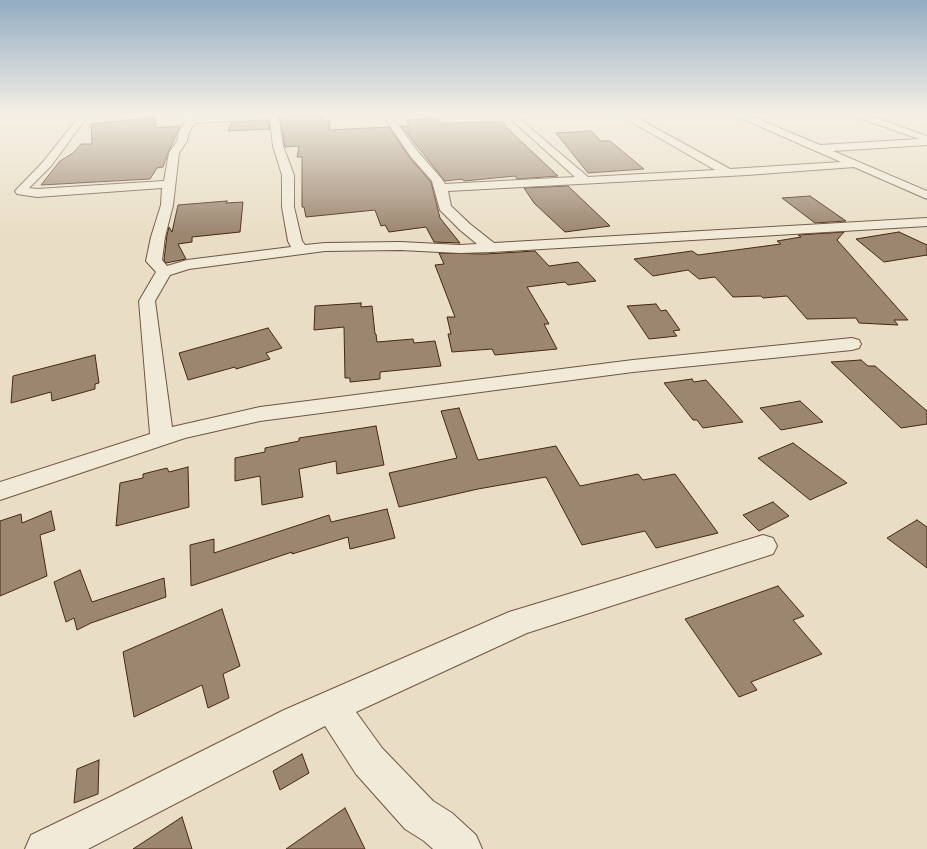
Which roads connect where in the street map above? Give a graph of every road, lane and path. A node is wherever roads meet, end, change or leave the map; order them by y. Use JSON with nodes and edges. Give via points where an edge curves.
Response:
{"nodes":[{"id":1,"x":55,"y":154,"type":"edge"},
{"id":2,"x":174,"y":154,"type":"edge"},
{"id":3,"x":281,"y":154,"type":"edge"},
{"id":4,"x":415,"y":154,"type":"edge"},
{"id":5,"x":555,"y":154,"type":"edge"},
{"id":6,"x":694,"y":154,"type":"edge"},
{"id":7,"x":832,"y":154,"type":"edge"},
{"id":8,"x":855,"y":164,"type":"junction"},
{"id":9,"x":726,"y":172,"type":"junction"},
{"id":10,"x":584,"y":179,"type":"junction"},
{"id":11,"x":170,"y":184,"type":"junction"},
{"id":12,"x":441,"y":188,"type":"junction"},
{"id":13,"x":927,"y":195,"type":"edge"},
{"id":14,"x":927,"y":222,"type":"edge"},
{"id":15,"x":492,"y":248,"type":"junction"},
{"id":16,"x":300,"y":250,"type":"junction"},
{"id":17,"x":164,"y":272,"type":"junction"},
{"id":18,"x":852,"y":344,"type":"dead end"},
{"id":19,"x":162,"y":438,"type":"junction"},
{"id":20,"x":0,"y":491,"type":"edge"},
{"id":21,"x":763,"y":546,"type":"dead end"},
{"id":22,"x":332,"y":706,"type":"junction"},
{"id":23,"x":45,"y":849,"type":"edge"},
{"id":24,"x":462,"y":849,"type":"edge"}],
"edges":[{"from":1,"to":11,"type":"street","via":[[21,191],[37,193]]},
{"from":2,"to":11,"type":"street"},
{"from":3,"to":16,"type":"street","via":[[288,176],[288,206],[295,241]]},
{"from":4,"to":12,"type":"street"},
{"from":5,"to":10,"type":"street"},
{"from":6,"to":9,"type":"street"},
{"from":7,"to":8,"type":"street"},
{"from":8,"to":9,"type":"street"},
{"from":8,"to":13,"type":"street"},
{"from":9,"to":10,"type":"street"},
{"from":10,"to":12,"type":"street"},
{"from":11,"to":17,"type":"street","via":[[154,261]]},
{"from":12,"to":15,"type":"street","via":[[445,207]]},
{"from":14,"to":15,"type":"street"},
{"from":15,"to":16,"type":"street","via":[[354,246]]},
{"from":16,"to":17,"type":"street","via":[[187,265]]},
{"from":17,"to":19,"type":"street","via":[[146,301]]},
{"from":18,"to":19,"type":"street","via":[[633,366],[260,414]]},
{"from":19,"to":20,"type":"street"},
{"from":21,"to":22,"type":"street","via":[[520,622]]},
{"from":22,"to":23,"type":"street"},
{"from":22,"to":24,"type":"street","via":[[368,761],[419,815],[438,827]]}]}
